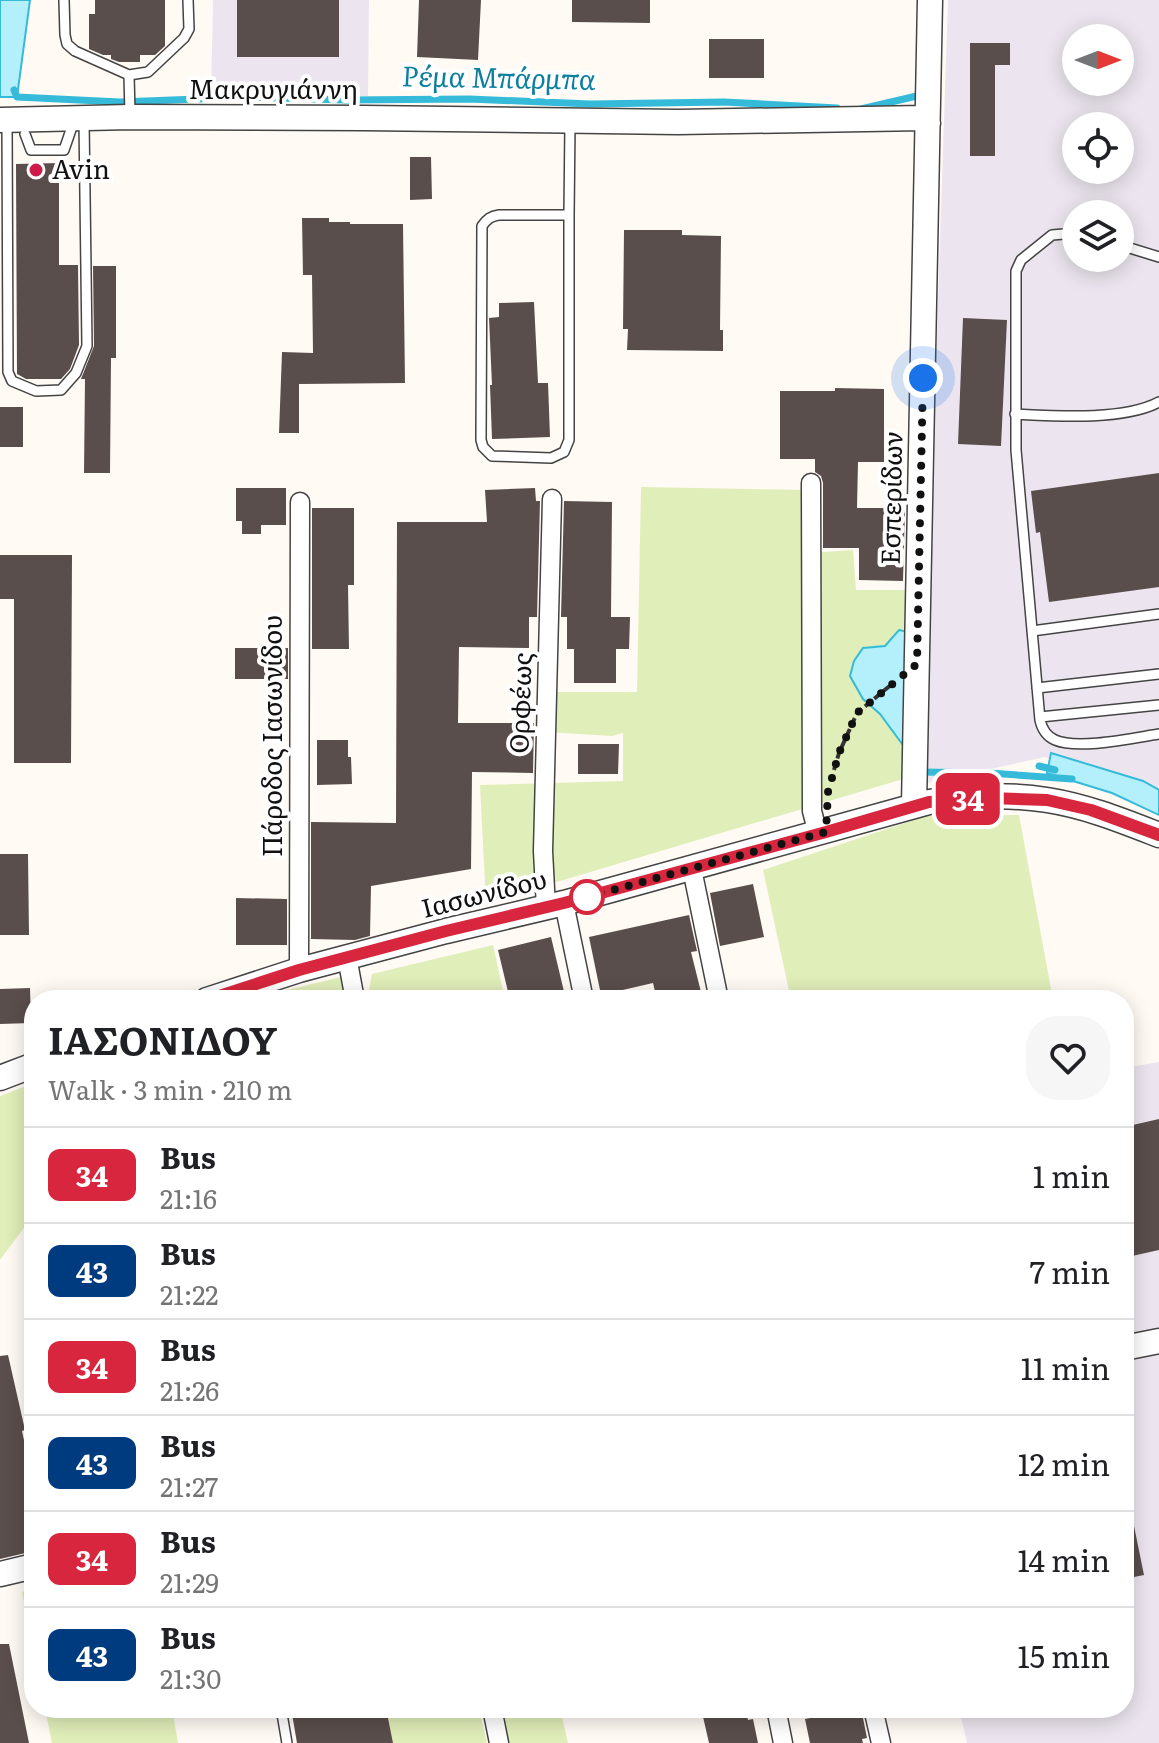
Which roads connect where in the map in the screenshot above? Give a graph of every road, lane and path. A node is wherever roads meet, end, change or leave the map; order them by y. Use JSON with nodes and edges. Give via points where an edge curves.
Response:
{"nodes":[{"id":1,"x":64,"y":0,"type":"edge"},
{"id":2,"x":188,"y":0,"type":"edge"},
{"id":3,"x":930,"y":0,"type":"edge"},
{"id":4,"x":129,"y":75,"type":"junction"},
{"id":5,"x":130,"y":117,"type":"junction"},
{"id":6,"x":79,"y":118,"type":"junction"},
{"id":7,"x":571,"y":120,"type":"junction"},
{"id":8,"x":928,"y":123,"type":"junction"},
{"id":9,"x":10,"y":125,"type":"edge"},
{"id":10,"x":569,"y":215,"type":"junction"},
{"id":11,"x":1062,"y":234,"type":"edge"},
{"id":12,"x":1134,"y":249,"type":"edge"},
{"id":13,"x":1159,"y":257,"type":"edge"},
{"id":14,"x":1159,"y":402,"type":"edge"},
{"id":15,"x":1015,"y":414,"type":"junction"},
{"id":16,"x":811,"y":483,"type":"dead end"},
{"id":17,"x":552,"y":499,"type":"dead end"},
{"id":18,"x":300,"y":502,"type":"dead end"},
{"id":19,"x":1159,"y":614,"type":"edge"},
{"id":20,"x":1032,"y":631,"type":"junction"},
{"id":21,"x":917,"y":664,"type":"junction"},
{"id":22,"x":1159,"y":674,"type":"edge"},
{"id":23,"x":1037,"y":688,"type":"junction"},
{"id":24,"x":1159,"y":705,"type":"edge"},
{"id":25,"x":1040,"y":717,"type":"junction"},
{"id":26,"x":1159,"y":734,"type":"edge"},
{"id":27,"x":831,"y":779,"type":"dead end"},
{"id":28,"x":914,"y":805,"type":"junction"},
{"id":29,"x":818,"y":834,"type":"junction"},
{"id":30,"x":1159,"y":835,"type":"edge"},
{"id":31,"x":692,"y":869,"type":"junction"},
{"id":32,"x":555,"y":906,"type":"junction"},
{"id":33,"x":347,"y":957,"type":"junction"},
{"id":34,"x":299,"y":970,"type":"junction"},
{"id":35,"x":238,"y":990,"type":"edge"},
{"id":36,"x":353,"y":990,"type":"edge"},
{"id":37,"x":581,"y":990,"type":"edge"},
{"id":38,"x":717,"y":990,"type":"edge"},
{"id":39,"x":24,"y":1069,"type":"edge"},
{"id":40,"x":0,"y":1078,"type":"edge"},
{"id":41,"x":1159,"y":1341,"type":"edge"},
{"id":42,"x":1134,"y":1346,"type":"edge"},
{"id":43,"x":24,"y":1568,"type":"edge"},
{"id":44,"x":0,"y":1574,"type":"edge"},
{"id":45,"x":283,"y":1718,"type":"edge"},
{"id":46,"x":494,"y":1718,"type":"edge"},
{"id":47,"x":778,"y":1718,"type":"edge"},
{"id":48,"x":875,"y":1718,"type":"edge"},
{"id":49,"x":287,"y":1743,"type":"edge"},
{"id":50,"x":499,"y":1743,"type":"edge"},
{"id":51,"x":783,"y":1743,"type":"edge"},
{"id":52,"x":881,"y":1743,"type":"edge"}],
"edges":[{"from":1,"to":4,"type":"lane","via":[[67,44]]},
{"from":2,"to":4,"type":"lane","via":[[189,29],[184,38],[148,72]]},
{"from":3,"to":8,"type":"street","name":"Εσπερίδων"},
{"from":4,"to":5,"type":"lane"},
{"from":5,"to":6,"type":"street","name":"Μακρυγιάννη"},
{"from":5,"to":7,"type":"street","name":"Μακρυγιάννη"},
{"from":6,"to":9,"type":"street","name":"Μακρυγιάννη"},
{"from":6,"to":9,"type":"lane","via":[[87,346],[76,373],[61,390],[36,391],[12,381],[8,372]]},
{"from":7,"to":8,"type":"street","name":"Μακρυγιάννη","via":[[924,118]]},
{"from":7,"to":10,"type":"lane"},
{"from":8,"to":21,"type":"street","name":"Εσπερίδων"},
{"from":10,"to":10,"type":"lane","via":[[567,447],[551,458],[492,456],[481,440],[482,226],[499,215]]},
{"from":11,"to":15,"type":"lane","via":[[1052,235],[1021,260],[1016,271]]},
{"from":12,"to":13,"type":"lane"},
{"from":14,"to":15,"type":"lane","via":[[1141,410],[1071,417]]},
{"from":15,"to":20,"type":"lane"},
{"from":16,"to":29,"type":"street","via":[[812,811]]},
{"from":17,"to":32,"type":"street","name":"Ορφέως","via":[[543,851]]},
{"from":18,"to":34,"type":"street","name":"Πάροδος Ιασωνίδου"},
{"from":19,"to":20,"type":"lane"},
{"from":20,"to":23,"type":"lane"},
{"from":21,"to":27,"type":"path","via":[[857,713]]},
{"from":21,"to":28,"type":"street","name":"Εσπερίδων"},
{"from":22,"to":23,"type":"lane"},
{"from":23,"to":25,"type":"lane"},
{"from":24,"to":25,"type":"lane"},
{"from":25,"to":26,"type":"lane","via":[[1045,733],[1063,742],[1089,744]]},
{"from":28,"to":29,"type":"street","name":"Ιασωνίδου"},
{"from":28,"to":30,"type":"street","name":"Ιασωνίδου","via":[[990,798],[1047,800]]},
{"from":29,"to":31,"type":"street","name":"Ιασωνίδου"},
{"from":31,"to":32,"type":"street","name":"Ιασωνίδου"},
{"from":31,"to":38,"type":"street"},
{"from":32,"to":33,"type":"street","name":"Ιασωνίδου"},
{"from":32,"to":37,"type":"street","name":"Ορφέως"},
{"from":33,"to":34,"type":"street","name":"Ιασωνίδου"},
{"from":33,"to":36,"type":"street"},
{"from":34,"to":35,"type":"street","name":"Ιασωνίδου"},
{"from":39,"to":40,"type":"street"},
{"from":41,"to":42,"type":"street"},
{"from":43,"to":44,"type":"street"},
{"from":45,"to":49,"type":"lane"},
{"from":46,"to":50,"type":"street"},
{"from":47,"to":51,"type":"street"},
{"from":48,"to":52,"type":"street"}]}
